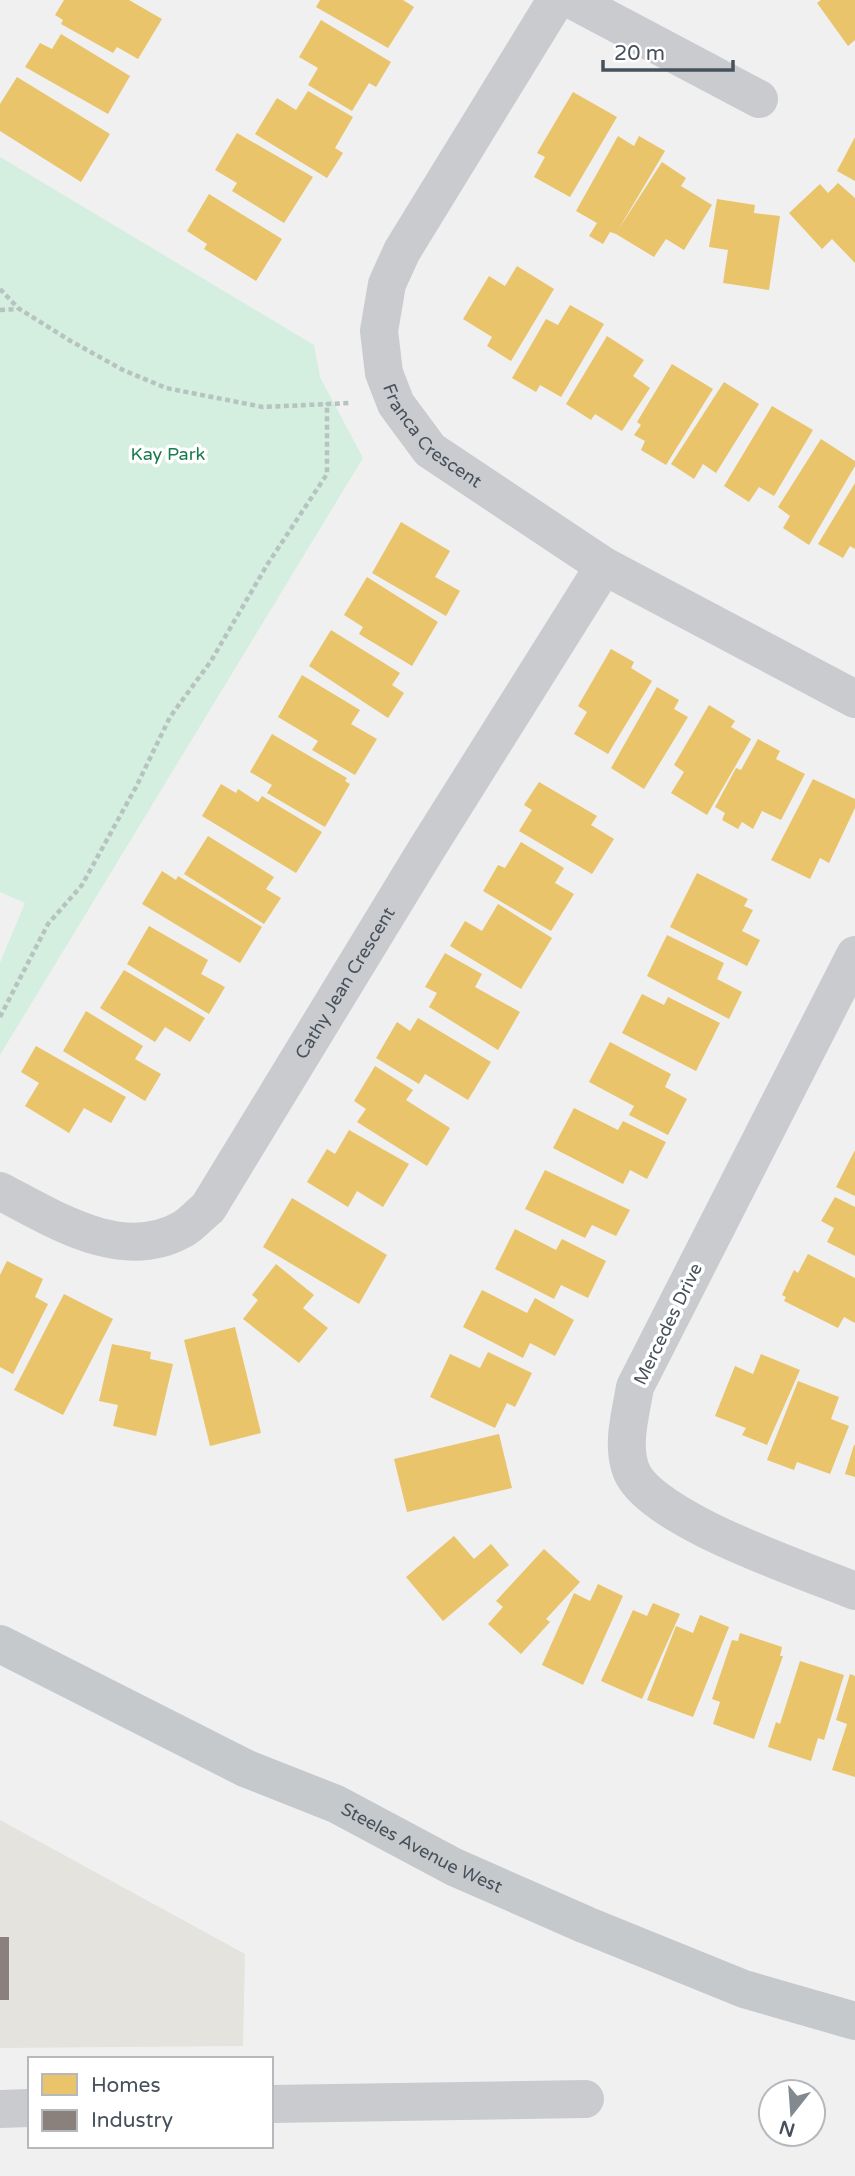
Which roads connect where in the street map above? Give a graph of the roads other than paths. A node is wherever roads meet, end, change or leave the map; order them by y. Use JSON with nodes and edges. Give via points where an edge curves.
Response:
{"nodes":[{"id":1,"x":556,"y":0,"type":"edge"},
{"id":2,"x":572,"y":0,"type":"edge"},
{"id":3,"x":759,"y":99,"type":"dead end"},
{"id":4,"x":604,"y":566,"type":"junction"},
{"id":5,"x":855,"y":699,"type":"edge"},
{"id":6,"x":855,"y":955,"type":"edge"},
{"id":7,"x":0,"y":1191,"type":"edge"},
{"id":8,"x":855,"y":1591,"type":"edge"},
{"id":9,"x":0,"y":1644,"type":"edge"},
{"id":10,"x":855,"y":2021,"type":"edge"},
{"id":11,"x":585,"y":2099,"type":"dead end"},
{"id":12,"x":273,"y":2104,"type":"edge"},
{"id":13,"x":28,"y":2108,"type":"edge"},
{"id":14,"x":0,"y":2109,"type":"edge"}],
"edges":[{"from":1,"to":4,"type":"street","name":"Franca Crescent","via":[[401,251],[387,284],[379,331],[384,373],[396,404],[430,450]]},
{"from":2,"to":3,"type":"street"},
{"from":4,"to":5,"type":"street","name":"Franca Crescent"},
{"from":4,"to":7,"type":"street","name":"Cathy Jean Crescent","via":[[208,1208],[183,1229],[147,1243],[121,1242],[56,1220]]},
{"from":6,"to":8,"type":"street","name":"Mercedes Drive","via":[[635,1387],[627,1433],[630,1468],[649,1494],[682,1519]]},
{"from":9,"to":10,"type":"main road","name":"Steeles Avenue West","via":[[245,1768],[336,1804],[454,1867],[574,1920],[744,1989]]},
{"from":11,"to":12,"type":"street"},
{"from":13,"to":14,"type":"street"}]}
